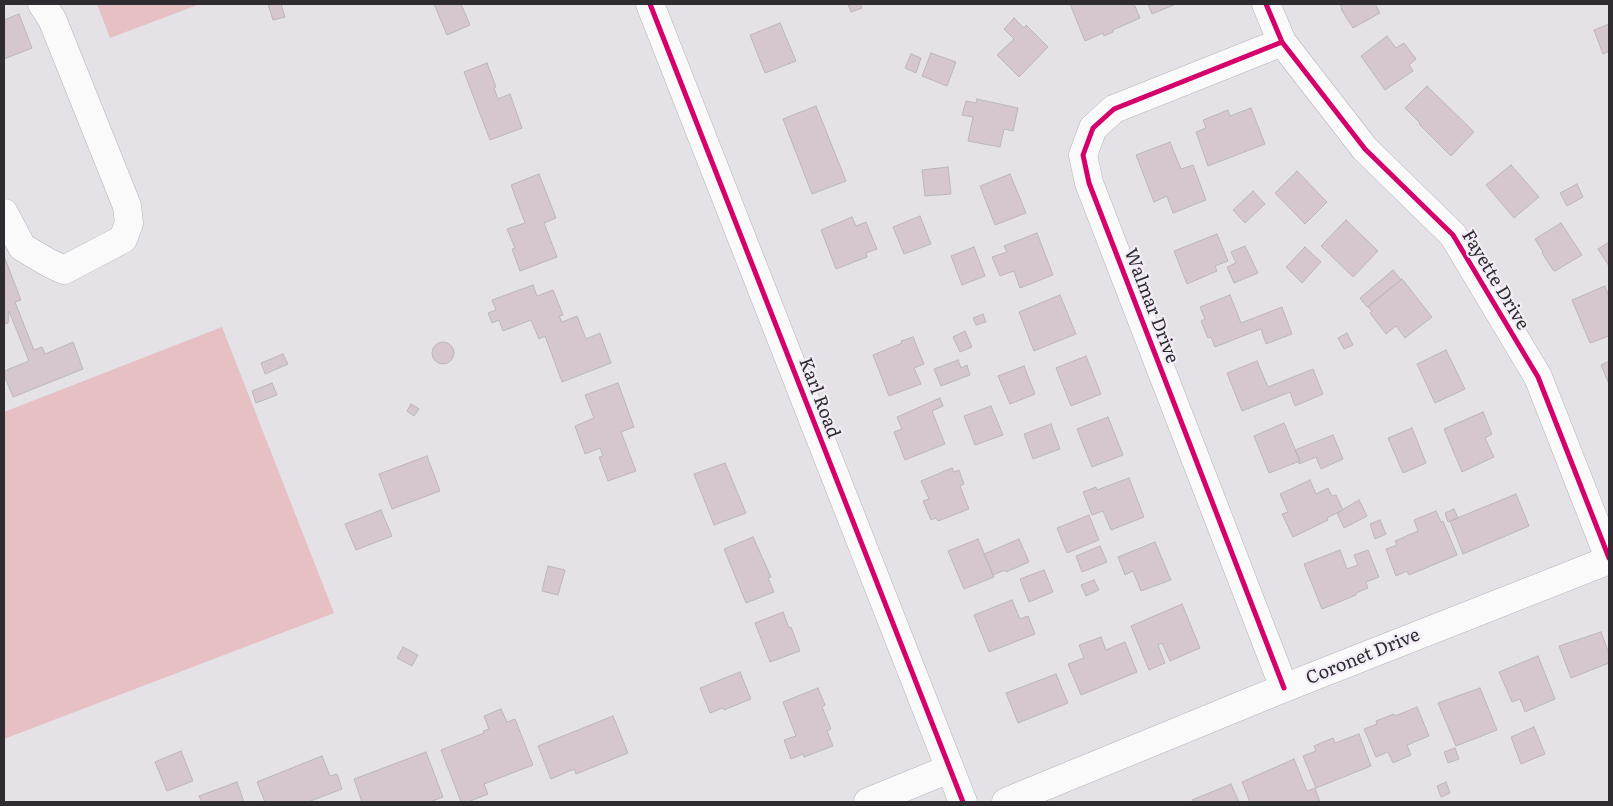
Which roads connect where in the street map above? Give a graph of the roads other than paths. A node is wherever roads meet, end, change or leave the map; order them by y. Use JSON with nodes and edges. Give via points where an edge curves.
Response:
{"nodes":[{"id":1,"x":42,"y":4,"type":"edge"},
{"id":2,"x":650,"y":4,"type":"edge"},
{"id":3,"x":1266,"y":4,"type":"edge"},
{"id":4,"x":1282,"y":42,"type":"junction"},
{"id":5,"x":4,"y":213,"type":"edge"},
{"id":6,"x":1609,"y":559,"type":"edge"},
{"id":7,"x":1284,"y":688,"type":"junction"},
{"id":8,"x":949,"y":769,"type":"junction"},
{"id":9,"x":868,"y":802,"type":"edge"},
{"id":10,"x":963,"y":802,"type":"edge"},
{"id":11,"x":1006,"y":802,"type":"edge"}],
"edges":[{"from":1,"to":5,"type":"street","via":[[52,19],[127,206],[129,223],[123,239],[64,270],[22,247]]},
{"from":2,"to":8,"type":"street","name":"Karl Road"},
{"from":3,"to":4,"type":"street","name":"Fayette Drive"},
{"from":4,"to":6,"type":"street","name":"Fayette Drive","via":[[1365,149],[1453,235],[1538,377]]},
{"from":4,"to":7,"type":"street","name":"Walmar Drive","via":[[1114,109],[1093,128],[1083,155],[1089,183]]},
{"from":6,"to":7,"type":"street","name":"Coronet Drive"},
{"from":7,"to":11,"type":"street","name":"Coronet Drive"},
{"from":8,"to":9,"type":"street"},
{"from":8,"to":10,"type":"street","name":"Karl Road"}]}
